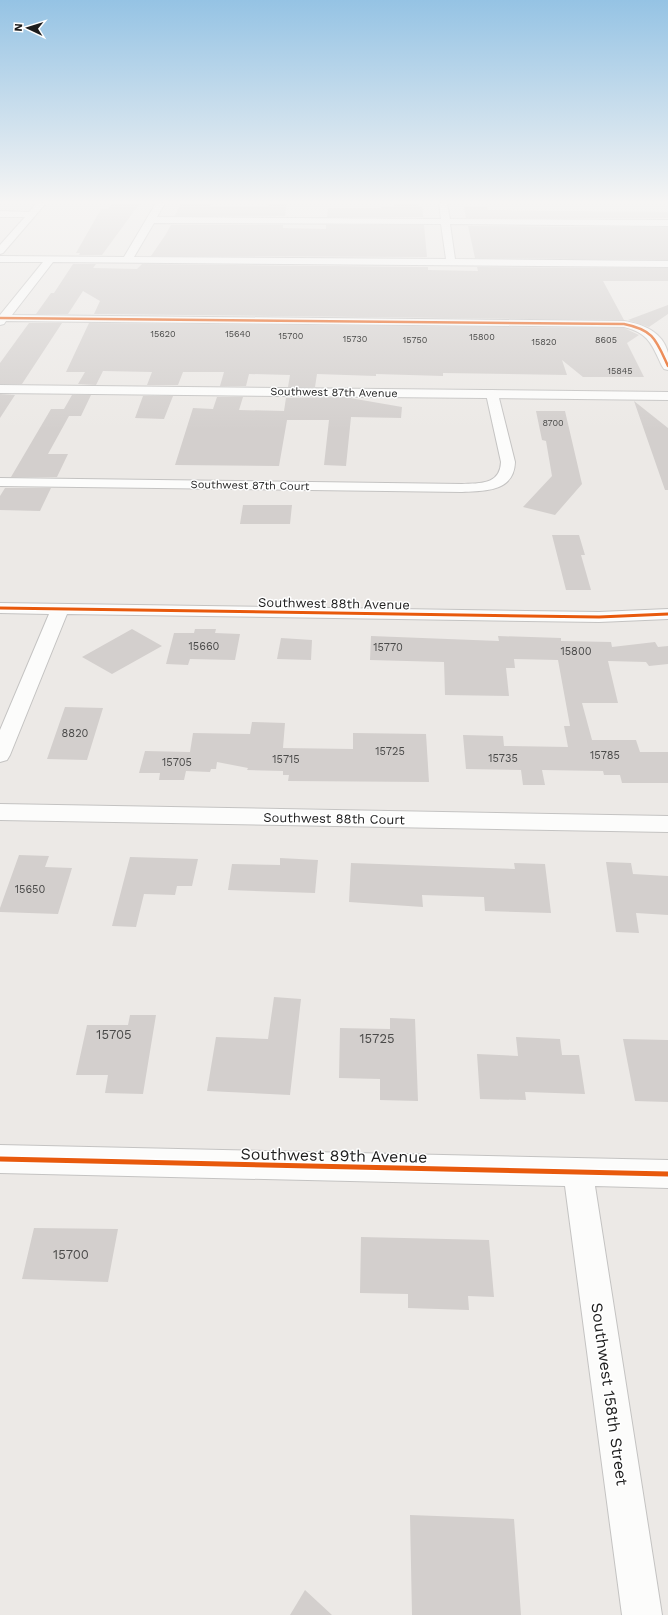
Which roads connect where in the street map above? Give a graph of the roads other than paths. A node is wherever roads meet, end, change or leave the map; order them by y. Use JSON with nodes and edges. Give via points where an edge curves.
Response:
{"nodes":[{"id":1,"x":35,"y":278,"type":"edge"},
{"id":2,"x":1,"y":319,"type":"edge"},
{"id":3,"x":668,"y":366,"type":"edge"},
{"id":4,"x":0,"y":389,"type":"edge"},
{"id":5,"x":492,"y":394,"type":"junction"},
{"id":6,"x":668,"y":396,"type":"edge"},
{"id":7,"x":0,"y":482,"type":"edge"},
{"id":8,"x":0,"y":608,"type":"edge"},
{"id":9,"x":60,"y":609,"type":"junction"},
{"id":10,"x":668,"y":614,"type":"edge"},
{"id":11,"x":0,"y":755,"type":"edge"},
{"id":12,"x":0,"y":812,"type":"edge"},
{"id":13,"x":668,"y":824,"type":"edge"},
{"id":14,"x":0,"y":1159,"type":"edge"},
{"id":15,"x":578,"y":1172,"type":"junction"},
{"id":16,"x":668,"y":1174,"type":"edge"},
{"id":17,"x":642,"y":1615,"type":"edge"}],
"edges":[{"from":1,"to":2,"type":"street"},
{"from":2,"to":3,"type":"street","via":[[624,324],[652,334]]},
{"from":4,"to":5,"type":"street","name":"Southwest 87th Avenue"},
{"from":5,"to":6,"type":"street","name":"Southwest 87th Avenue"},
{"from":5,"to":7,"type":"street","name":"Southwest 87th Court","via":[[508,466],[506,476],[500,482],[487,486],[462,488]]},
{"from":8,"to":9,"type":"street","name":"Southwest 88th Avenue"},
{"from":9,"to":10,"type":"street","name":"Southwest 88th Avenue","via":[[599,617]]},
{"from":9,"to":11,"type":"street"},
{"from":12,"to":13,"type":"street","name":"Southwest 88th Court"},
{"from":14,"to":15,"type":"street","name":"Southwest 89th Avenue"},
{"from":15,"to":16,"type":"street","name":"Southwest 89th Avenue"},
{"from":15,"to":17,"type":"street","name":"Southwest 158th Street"}]}
